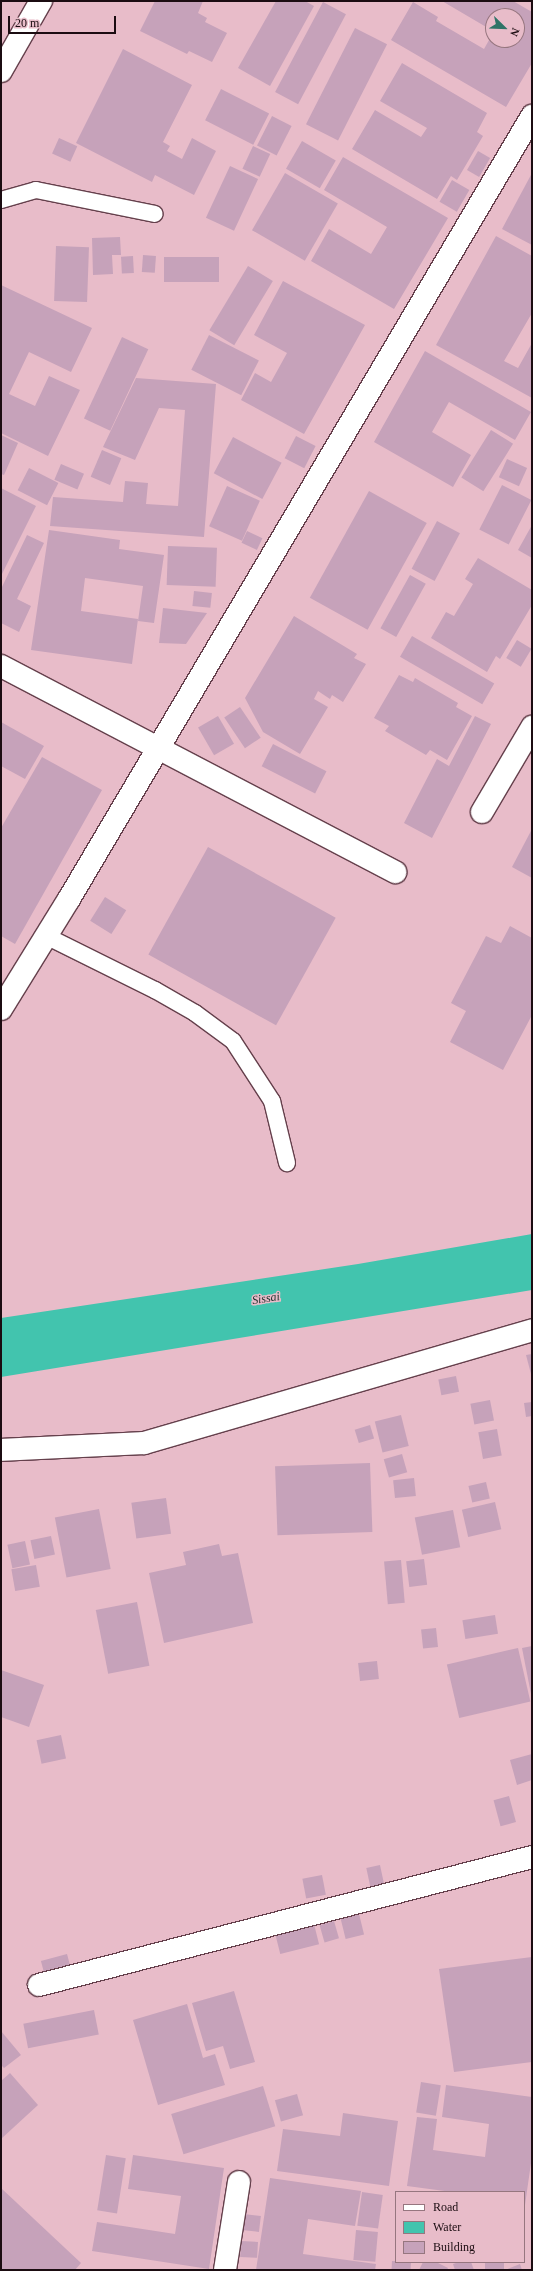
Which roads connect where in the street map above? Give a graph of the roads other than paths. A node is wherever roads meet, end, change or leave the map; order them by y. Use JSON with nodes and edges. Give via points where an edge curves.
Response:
{"nodes":[{"id":1,"x":41,"y":1,"type":"edge"},
{"id":2,"x":1,"y":71,"type":"edge"},
{"id":3,"x":532,"y":116,"type":"edge"},
{"id":4,"x":1,"y":200,"type":"edge"},
{"id":5,"x":155,"y":214,"type":"dead end"},
{"id":6,"x":1,"y":666,"type":"edge"},
{"id":7,"x":532,"y":727,"type":"edge"},
{"id":8,"x":158,"y":747,"type":"junction"},
{"id":9,"x":482,"y":812,"type":"dead end"},
{"id":10,"x":395,"y":872,"type":"dead end"},
{"id":11,"x":46,"y":936,"type":"junction"},
{"id":12,"x":1,"y":1009,"type":"edge"},
{"id":13,"x":287,"y":1163,"type":"dead end"},
{"id":14,"x":532,"y":1330,"type":"edge"},
{"id":15,"x":1,"y":1450,"type":"edge"},
{"id":16,"x":532,"y":1857,"type":"edge"},
{"id":17,"x":39,"y":1985,"type":"dead end"},
{"id":18,"x":239,"y":2182,"type":"dead end"},
{"id":19,"x":225,"y":2270,"type":"edge"}],
"edges":[{"from":1,"to":2,"type":"street"},
{"from":3,"to":8,"type":"street"},
{"from":4,"to":5,"type":"lane","via":[[36,190]]},
{"from":6,"to":8,"type":"street"},
{"from":7,"to":9,"type":"street"},
{"from":8,"to":10,"type":"street"},
{"from":8,"to":11,"type":"street"},
{"from":11,"to":12,"type":"street"},
{"from":11,"to":13,"type":"lane","via":[[155,990],[194,1013],[233,1041],[272,1101]]},
{"from":14,"to":15,"type":"street","via":[[144,1443]]},
{"from":16,"to":17,"type":"street"},
{"from":18,"to":19,"type":"street"}]}
